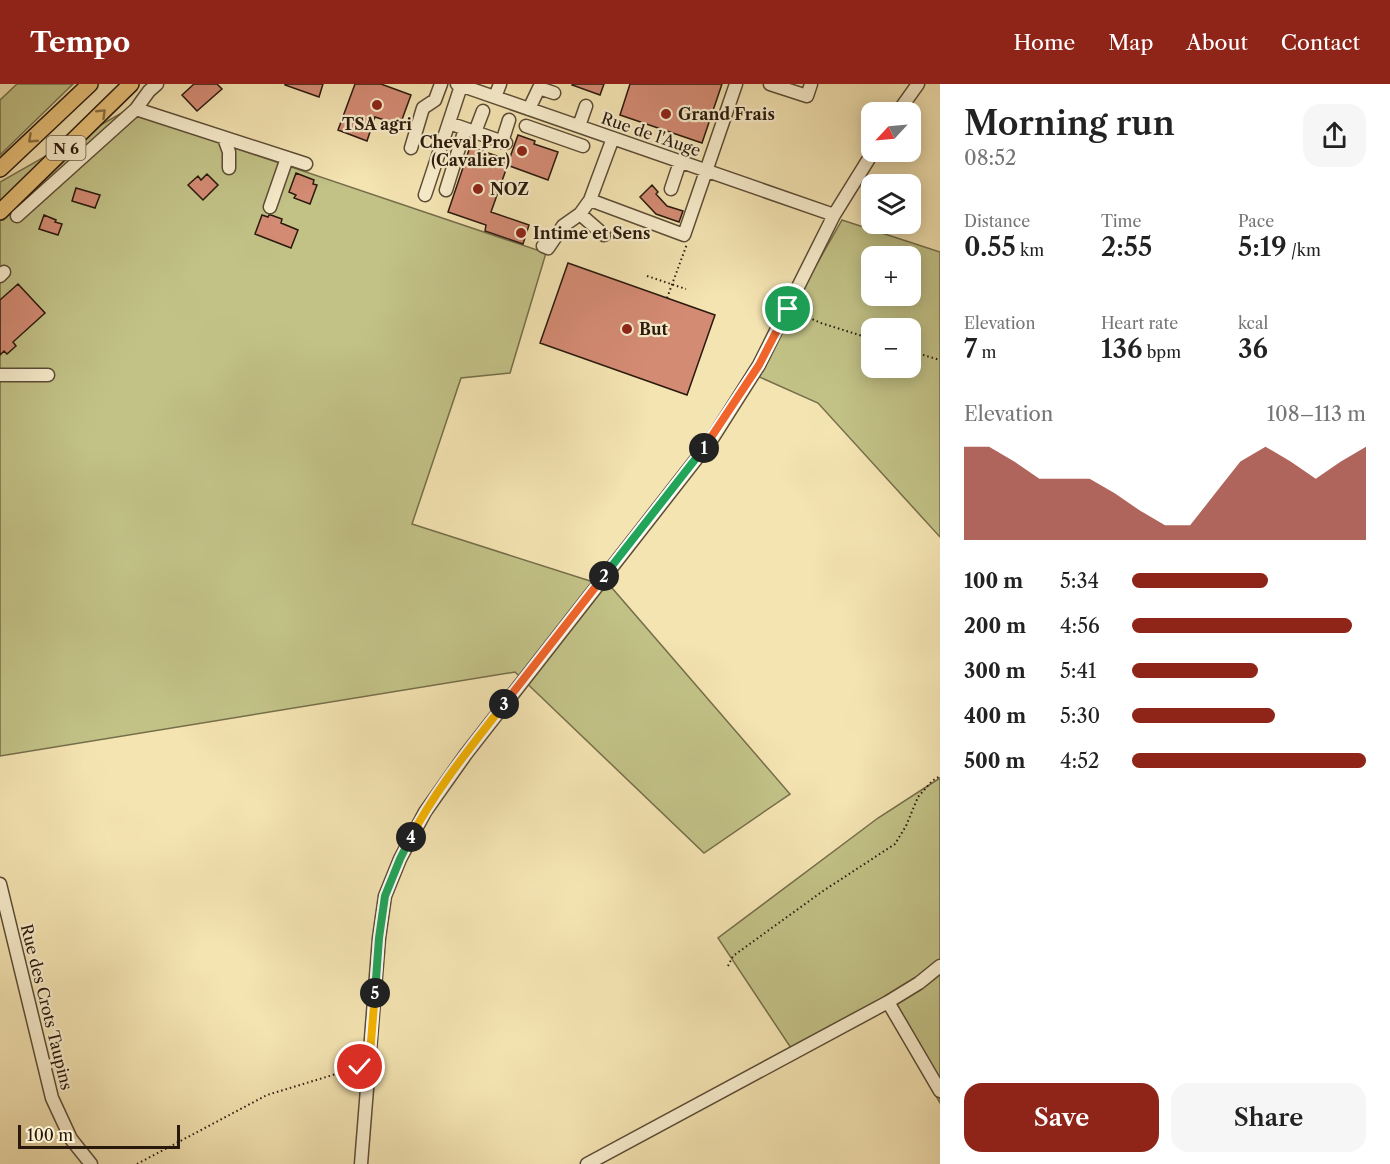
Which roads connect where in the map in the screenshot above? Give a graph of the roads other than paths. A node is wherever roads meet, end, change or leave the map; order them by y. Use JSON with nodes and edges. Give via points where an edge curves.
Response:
{"nodes":[{"id":1,"x":90,"y":84,"type":"edge"},
{"id":2,"x":131,"y":84,"type":"edge"},
{"id":3,"x":157,"y":84,"type":"edge"},
{"id":4,"x":441,"y":84,"type":"edge"},
{"id":5,"x":500,"y":84,"type":"edge"},
{"id":6,"x":736,"y":84,"type":"edge"},
{"id":7,"x":770,"y":84,"type":"edge"},
{"id":8,"x":811,"y":84,"type":"edge"},
{"id":9,"x":918,"y":84,"type":"edge"},
{"id":10,"x":459,"y":85,"type":"edge"},
{"id":11,"x":539,"y":86,"type":"edge"},
{"id":12,"x":554,"y":93,"type":"dead end"},
{"id":13,"x":495,"y":97,"type":"junction"},
{"id":14,"x":905,"y":102,"type":"edge"},
{"id":15,"x":586,"y":106,"type":"dead end"},
{"id":16,"x":136,"y":109,"type":"junction"},
{"id":17,"x":530,"y":109,"type":"junction"},
{"id":18,"x":483,"y":111,"type":"dead end"},
{"id":19,"x":509,"y":120,"type":"dead end"},
{"id":20,"x":449,"y":123,"type":"junction"},
{"id":21,"x":574,"y":125,"type":"junction"},
{"id":22,"x":526,"y":126,"type":"dead end"},
{"id":23,"x":470,"y":131,"type":"junction"},
{"id":24,"x":224,"y":138,"type":"junction"},
{"id":25,"x":613,"y":138,"type":"junction"},
{"id":26,"x":563,"y":139,"type":"junction"},
{"id":27,"x":583,"y":146,"type":"dead end"},
{"id":28,"x":411,"y":148,"type":"dead end"},
{"id":29,"x":287,"y":158,"type":"junction"},
{"id":30,"x":680,"y":162,"type":"junction"},
{"id":31,"x":867,"y":162,"type":"edge"},
{"id":32,"x":306,"y":164,"type":"dead end"},
{"id":33,"x":229,"y":168,"type":"dead end"},
{"id":34,"x":0,"y":169,"type":"edge"},
{"id":35,"x":706,"y":171,"type":"junction"},
{"id":36,"x":671,"y":189,"type":"dead end"},
{"id":37,"x":446,"y":190,"type":"dead end"},
{"id":38,"x":425,"y":195,"type":"dead end"},
{"id":39,"x":590,"y":200,"type":"junction"},
{"id":40,"x":270,"y":207,"type":"dead end"},
{"id":41,"x":0,"y":212,"type":"edge"},
{"id":42,"x":580,"y":214,"type":"junction"},
{"id":43,"x":834,"y":215,"type":"junction"},
{"id":44,"x":17,"y":216,"type":"dead end"},
{"id":45,"x":604,"y":235,"type":"dead end"},
{"id":46,"x":543,"y":246,"type":"dead end"},
{"id":47,"x":0,"y":375,"type":"edge"},
{"id":48,"x":48,"y":375,"type":"dead end"},
{"id":49,"x":0,"y":884,"type":"edge"},
{"id":50,"x":940,"y":966,"type":"edge"},
{"id":51,"x":888,"y":1002,"type":"junction"},
{"id":52,"x":940,"y":1091,"type":"edge"},
{"id":53,"x":91,"y":1164,"type":"edge"},
{"id":54,"x":361,"y":1164,"type":"edge"},
{"id":55,"x":587,"y":1164,"type":"edge"}],
"edges":[{"from":1,"to":34,"type":"main road","number":"N 6","one_way":true},
{"from":41,"to":2,"type":"main road","number":"N 6","one_way":true},
{"from":3,"to":16,"type":"street"},
{"from":4,"to":28,"type":"street","via":[[435,100],[423,108]]},
{"from":5,"to":13,"type":"street"},
{"from":6,"to":35,"type":"street"},
{"from":7,"to":8,"type":"street","via":[[807,96]]},
{"from":9,"to":14,"type":"street"},
{"from":10,"to":13,"type":"street","name":"Rue de l'Auge"},
{"from":10,"to":20,"type":"street"},
{"from":11,"to":12,"type":"street"},
{"from":11,"to":17,"type":"street"},
{"from":13,"to":17,"type":"street","name":"Rue de l'Auge"},
{"from":15,"to":21,"type":"street"},
{"from":16,"to":24,"type":"street"},
{"from":16,"to":44,"type":"street"},
{"from":17,"to":21,"type":"street","name":"Rue de l'Auge"},
{"from":18,"to":23,"type":"street"},
{"from":19,"to":23,"type":"street","via":[[504,143]]},
{"from":20,"to":23,"type":"street"},
{"from":20,"to":38,"type":"street"},
{"from":21,"to":25,"type":"street","name":"Rue de l'Auge"},
{"from":21,"to":26,"type":"street"},
{"from":22,"to":26,"type":"street"},
{"from":23,"to":37,"type":"street"},
{"from":24,"to":29,"type":"street"},
{"from":24,"to":33,"type":"street"},
{"from":25,"to":30,"type":"street","name":"Rue de l'Auge"},
{"from":25,"to":39,"type":"street"},
{"from":26,"to":27,"type":"street"},
{"from":29,"to":32,"type":"street"},
{"from":29,"to":40,"type":"street"},
{"from":30,"to":35,"type":"street","name":"Rue de l'Auge"},
{"from":30,"to":36,"type":"street"},
{"from":31,"to":43,"type":"street"},
{"from":35,"to":39,"type":"street","via":[[684,235]]},
{"from":35,"to":43,"type":"street","name":"Rue de l'Auge"},
{"from":39,"to":42,"type":"street"},
{"from":42,"to":45,"type":"street"},
{"from":42,"to":46,"type":"street","via":[[563,226],[549,248]]},
{"from":43,"to":54,"type":"street","via":[[759,365],[711,439],[466,754],[424,812],[400,859],[385,896],[379,938]]},
{"from":47,"to":48,"type":"street"},
{"from":49,"to":53,"type":"street","name":"Rue des Crots Taupins","via":[[52,1098],[71,1139]]},
{"from":50,"to":51,"type":"street"},
{"from":51,"to":52,"type":"street"},
{"from":51,"to":55,"type":"street"}]}
